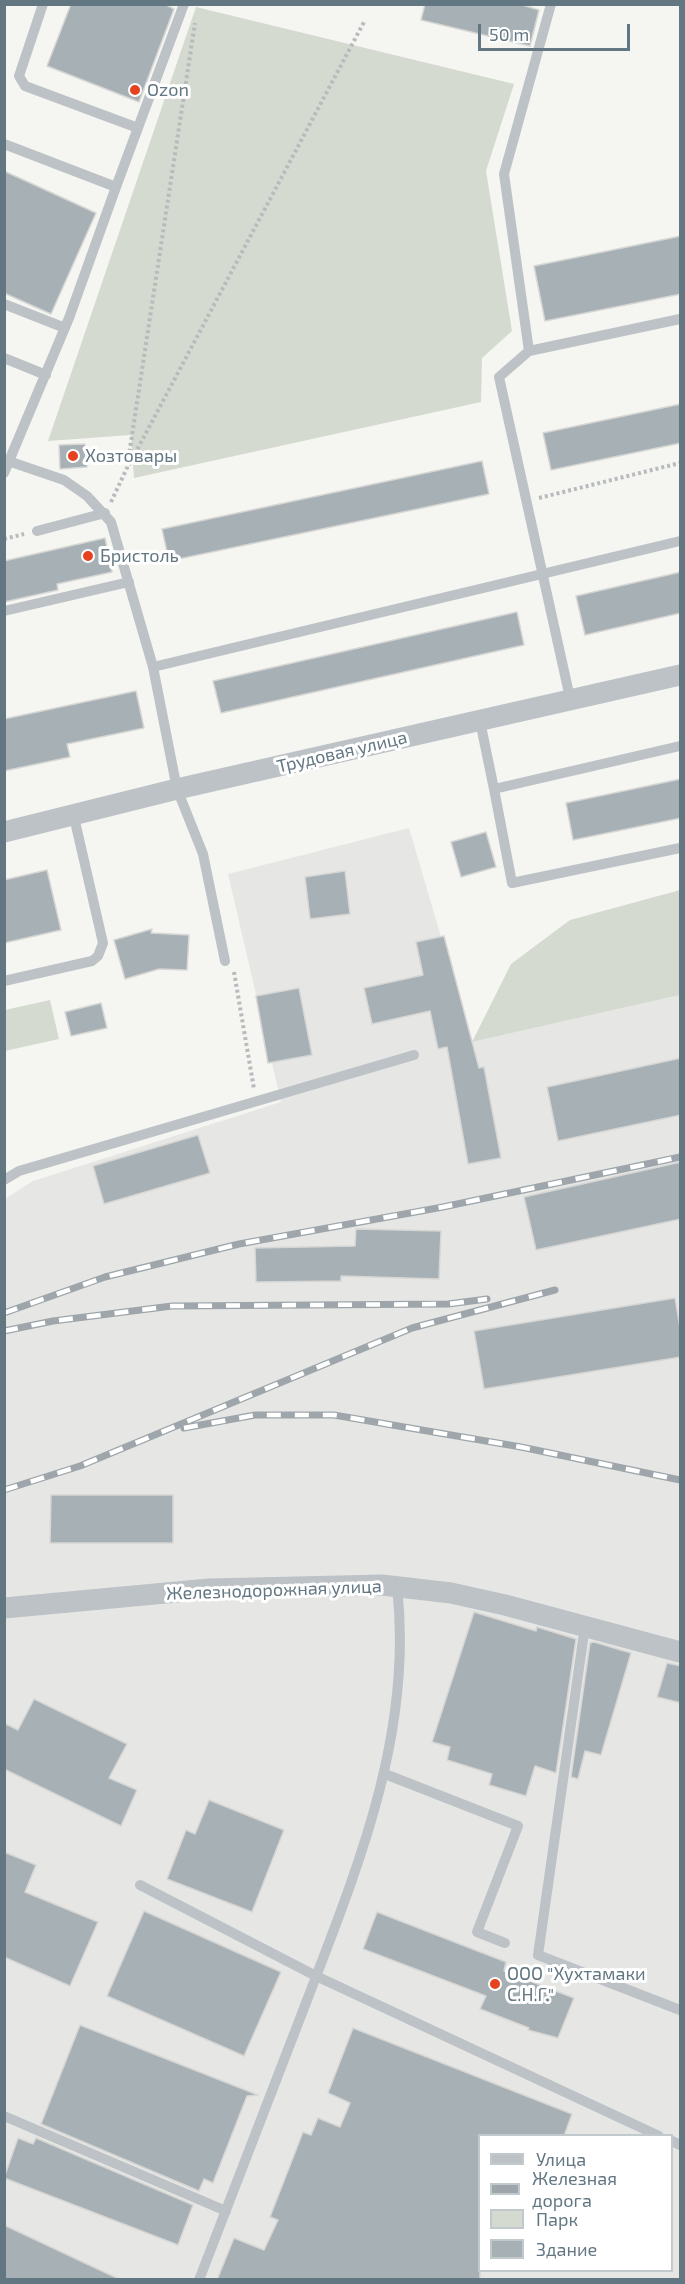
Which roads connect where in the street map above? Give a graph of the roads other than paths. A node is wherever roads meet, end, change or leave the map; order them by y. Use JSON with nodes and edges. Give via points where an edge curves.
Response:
{"nodes":[{"id":1,"x":43,"y":4,"type":"edge"},
{"id":2,"x":184,"y":4,"type":"edge"},
{"id":3,"x":551,"y":4,"type":"edge"},
{"id":4,"x":138,"y":128,"type":"junction"},
{"id":5,"x":4,"y":144,"type":"edge"},
{"id":6,"x":116,"y":187,"type":"junction"},
{"id":7,"x":4,"y":304,"type":"edge"},
{"id":8,"x":681,"y":319,"type":"edge"},
{"id":9,"x":65,"y":328,"type":"junction"},
{"id":10,"x":529,"y":351,"type":"junction"},
{"id":11,"x":4,"y":358,"type":"edge"},
{"id":12,"x":46,"y":375,"type":"junction"},
{"id":13,"x":11,"y":462,"type":"junction"},
{"id":14,"x":4,"y":473,"type":"edge"},
{"id":15,"x":105,"y":513,"type":"junction"},
{"id":16,"x":37,"y":531,"type":"dead end"},
{"id":17,"x":681,"y":541,"type":"edge"},
{"id":18,"x":544,"y":574,"type":"junction"},
{"id":19,"x":129,"y":582,"type":"junction"},
{"id":20,"x":4,"y":611,"type":"edge"},
{"id":21,"x":153,"y":667,"type":"junction"},
{"id":22,"x":681,"y":675,"type":"edge"},
{"id":23,"x":570,"y":698,"type":"junction"},
{"id":24,"x":480,"y":721,"type":"junction"},
{"id":25,"x":681,"y":746,"type":"edge"},
{"id":26,"x":177,"y":789,"type":"junction"},
{"id":27,"x":494,"y":789,"type":"junction"},
{"id":28,"x":74,"y":817,"type":"junction"},
{"id":29,"x":4,"y":832,"type":"edge"},
{"id":30,"x":681,"y":849,"type":"edge"},
{"id":31,"x":225,"y":961,"type":"dead end"},
{"id":32,"x":4,"y":981,"type":"edge"},
{"id":33,"x":414,"y":1055,"type":"dead end"},
{"id":34,"x":4,"y":1180,"type":"edge"},
{"id":35,"x":397,"y":1587,"type":"junction"},
{"id":36,"x":4,"y":1608,"type":"edge"},
{"id":37,"x":585,"y":1626,"type":"junction"},
{"id":38,"x":681,"y":1652,"type":"edge"},
{"id":39,"x":385,"y":1774,"type":"junction"},
{"id":40,"x":140,"y":1885,"type":"dead end"},
{"id":41,"x":505,"y":1943,"type":"dead end"},
{"id":42,"x":316,"y":1976,"type":"junction"},
{"id":43,"x":681,"y":2010,"type":"edge"},
{"id":44,"x":4,"y":2116,"type":"edge"},
{"id":45,"x":656,"y":2134,"type":"edge"},
{"id":46,"x":226,"y":2211,"type":"junction"},
{"id":47,"x":199,"y":2280,"type":"edge"}],
"edges":[{"from":1,"to":4,"type":"lane","via":[[19,76],[26,86]]},
{"from":2,"to":4,"type":"lane"},
{"from":3,"to":10,"type":"lane","via":[[504,174]]},
{"from":4,"to":6,"type":"lane"},
{"from":5,"to":6,"type":"lane"},
{"from":6,"to":9,"type":"lane"},
{"from":7,"to":9,"type":"lane"},
{"from":8,"to":10,"type":"lane"},
{"from":9,"to":12,"type":"lane"},
{"from":10,"to":18,"type":"lane","via":[[499,376]]},
{"from":11,"to":12,"type":"lane"},
{"from":12,"to":13,"type":"lane"},
{"from":13,"to":14,"type":"lane"},
{"from":13,"to":15,"type":"lane","via":[[64,480]]},
{"from":15,"to":16,"type":"lane"},
{"from":15,"to":19,"type":"lane"},
{"from":17,"to":18,"type":"lane"},
{"from":18,"to":21,"type":"lane"},
{"from":18,"to":23,"type":"lane"},
{"from":19,"to":20,"type":"lane"},
{"from":19,"to":21,"type":"lane"},
{"from":21,"to":26,"type":"lane"},
{"from":22,"to":23,"type":"street","name":"Трудовая улица"},
{"from":23,"to":24,"type":"street","name":"Трудовая улица"},
{"from":24,"to":26,"type":"street","name":"Трудовая улица"},
{"from":24,"to":27,"type":"lane"},
{"from":25,"to":27,"type":"lane"},
{"from":26,"to":28,"type":"street","name":"Трудовая улица"},
{"from":26,"to":31,"type":"lane","via":[[203,854]]},
{"from":27,"to":30,"type":"lane","via":[[512,883]]},
{"from":28,"to":29,"type":"street","name":"Трудовая улица"},
{"from":28,"to":32,"type":"lane","via":[[102,950],[92,961]]},
{"from":33,"to":34,"type":"lane","via":[[19,1171]]},
{"from":35,"to":36,"type":"street","name":"Железнодорожная улица","via":[[350,1584],[210,1589]]},
{"from":35,"to":37,"type":"street","name":"Железнодорожная улица","via":[[451,1593]]},
{"from":35,"to":39,"type":"lane","via":[[398,1699]]},
{"from":37,"to":38,"type":"street","name":"Железнодорожная улица"},
{"from":37,"to":43,"type":"lane","via":[[538,1955]]},
{"from":39,"to":41,"type":"lane","via":[[518,1826],[477,1932]]},
{"from":39,"to":42,"type":"lane","via":[[356,1872]]},
{"from":40,"to":42,"type":"lane"},
{"from":42,"to":45,"type":"lane"},
{"from":42,"to":46,"type":"lane"},
{"from":44,"to":46,"type":"lane"},
{"from":46,"to":47,"type":"lane"}]}
